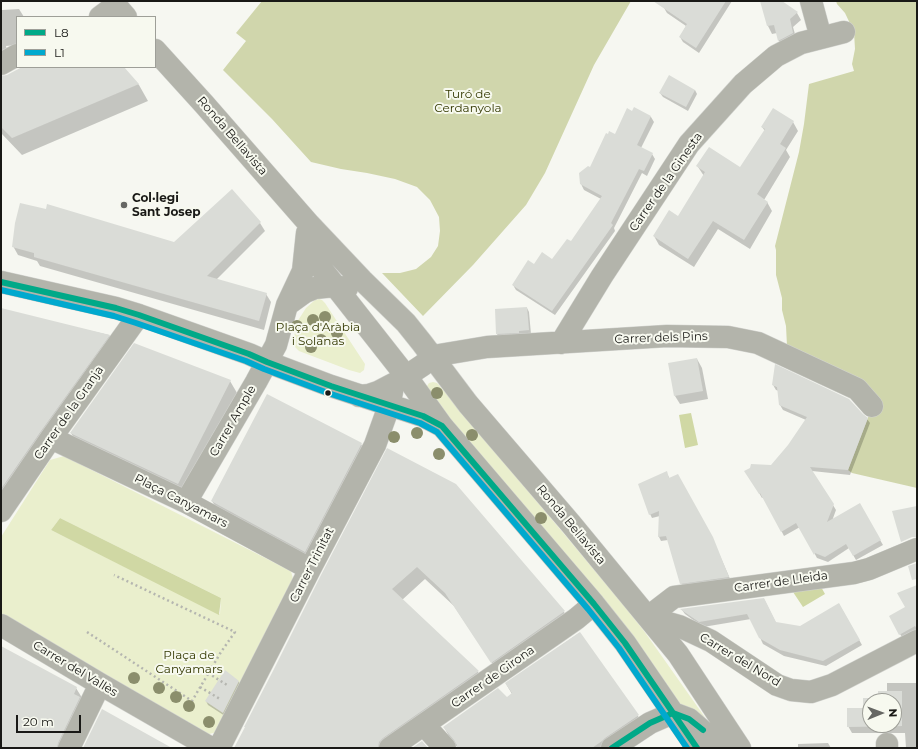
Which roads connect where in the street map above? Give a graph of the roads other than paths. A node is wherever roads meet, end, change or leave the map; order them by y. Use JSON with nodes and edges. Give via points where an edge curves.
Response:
{"nodes":[{"id":1,"x":811,"y":1,"type":"edge"},
{"id":2,"x":844,"y":32,"type":"dead end"},
{"id":3,"x":821,"y":38,"type":"junction"},
{"id":4,"x":156,"y":51,"type":"edge"},
{"id":5,"x":16,"y":56,"type":"edge"},
{"id":6,"x":1,"y":64,"type":"edge"},
{"id":7,"x":308,"y":224,"type":"junction"},
{"id":8,"x":1,"y":282,"type":"edge"},
{"id":9,"x":335,"y":286,"type":"junction"},
{"id":10,"x":287,"y":305,"type":"junction"},
{"id":11,"x":391,"y":310,"type":"junction"},
{"id":12,"x":139,"y":315,"type":"junction"},
{"id":13,"x":561,"y":342,"type":"junction"},
{"id":14,"x":433,"y":356,"type":"junction"},
{"id":15,"x":267,"y":362,"type":"junction"},
{"id":16,"x":402,"y":378,"type":"junction"},
{"id":17,"x":359,"y":396,"type":"junction"},
{"id":18,"x":389,"y":406,"type":"junction"},
{"id":19,"x":872,"y":406,"type":"dead end"},
{"id":20,"x":442,"y":426,"type":"junction"},
{"id":21,"x":51,"y":438,"type":"junction"},
{"id":22,"x":186,"y":502,"type":"junction"},
{"id":23,"x":1,"y":511,"type":"edge"},
{"id":24,"x":917,"y":549,"type":"edge"},
{"id":25,"x":310,"y":569,"type":"junction"},
{"id":26,"x":594,"y":604,"type":"junction"},
{"id":27,"x":648,"y":617,"type":"junction"},
{"id":28,"x":1,"y":625,"type":"edge"},
{"id":29,"x":917,"y":641,"type":"edge"},
{"id":30,"x":100,"y":684,"type":"junction"},
{"id":31,"x":673,"y":713,"type":"junction"},
{"id":32,"x":424,"y":725,"type":"junction"},
{"id":33,"x":693,"y":744,"type":"edge"},
{"id":34,"x":68,"y":748,"type":"edge"},
{"id":35,"x":211,"y":748,"type":"edge"},
{"id":36,"x":220,"y":748,"type":"edge"},
{"id":37,"x":390,"y":748,"type":"edge"},
{"id":38,"x":445,"y":748,"type":"edge"},
{"id":39,"x":612,"y":748,"type":"edge"},
{"id":40,"x":716,"y":748,"type":"edge"},
{"id":41,"x":740,"y":748,"type":"edge"}],
"edges":[{"from":1,"to":3,"type":"street"},
{"from":2,"to":3,"type":"street","name":"Carrer de la Ginesta"},
{"from":3,"to":13,"type":"street","name":"Carrer de la Ginesta","via":[[776,56],[743,84],[689,144]]},
{"from":4,"to":7,"type":"street","name":"Ronda Bellavista"},
{"from":5,"to":6,"type":"street"},
{"from":7,"to":9,"type":"street","name":"Ronda Bellavista","via":[[321,268]]},
{"from":7,"to":10,"type":"street","name":"Carrer Ample","via":[[302,272]]},
{"from":7,"to":11,"type":"street","name":"Ronda Bellavista"},
{"from":8,"to":12,"type":"street"},
{"from":9,"to":10,"type":"street","via":[[305,292]]},
{"from":9,"to":11,"type":"street","name":"Ronda Bellavista","via":[[362,293]]},
{"from":9,"to":16,"type":"street","name":"Ronda Bellavista"},
{"from":10,"to":15,"type":"street","name":"Carrer Ample","via":[[276,344]]},
{"from":11,"to":14,"type":"street","name":"Ronda Bellavista"},
{"from":12,"to":15,"type":"street"},
{"from":12,"to":21,"type":"street","name":"Carrer de la Granja"},
{"from":13,"to":14,"type":"street","name":"Carrer dels Pins","via":[[486,347]]},
{"from":13,"to":19,"type":"street","name":"Carrer dels Pins","via":[[667,336],[728,337],[758,343],[857,389]]},
{"from":14,"to":16,"type":"street"},
{"from":14,"to":27,"type":"street","name":"Ronda Bellavista","via":[[468,404]]},
{"from":15,"to":17,"type":"street"},
{"from":15,"to":22,"type":"street","name":"Carrer Ample"},
{"from":16,"to":17,"type":"street","via":[[378,392]]},
{"from":16,"to":18,"type":"street","name":"Carrer Trinitat","via":[[391,392]]},
{"from":16,"to":20,"type":"street","name":"Ronda Bellavista"},
{"from":17,"to":18,"type":"street"},
{"from":18,"to":20,"type":"street","via":[[423,416]]},
{"from":18,"to":25,"type":"street","name":"Carrer Trinitat","via":[[375,445]]},
{"from":20,"to":26,"type":"street","name":"Ronda Bellavista"},
{"from":21,"to":22,"type":"street","name":"Plaça Canyamars"},
{"from":21,"to":23,"type":"street","name":"Carrer de la Granja"},
{"from":22,"to":25,"type":"street","name":"Plaça Canyamars"},
{"from":24,"to":27,"type":"street","name":"Carrer de Lleida","via":[[869,569],[854,572],[674,597]]},
{"from":25,"to":36,"type":"street","name":"Carrer Trinitat"},
{"from":26,"to":31,"type":"street","name":"Ronda Bellavista","via":[[625,643]]},
{"from":26,"to":32,"type":"street","name":"Carrer de Girona"},
{"from":27,"to":29,"type":"street","name":"Carrer del Nord","via":[[679,626],[711,641],[777,685],[791,690],[811,692],[832,685]]},
{"from":27,"to":41,"type":"street","name":"Ronda Bellavista","via":[[678,654]]},
{"from":28,"to":30,"type":"street","name":"Carrer del Vallès"},
{"from":30,"to":34,"type":"street"},
{"from":30,"to":35,"type":"street","name":"Carrer del Vallès"},
{"from":31,"to":33,"type":"street","name":"Ronda Bellavista"},
{"from":31,"to":39,"type":"street","via":[[650,723]]},
{"from":31,"to":40,"type":"street","via":[[689,719],[704,732]]},
{"from":32,"to":37,"type":"street","name":"Carrer de Girona"},
{"from":32,"to":38,"type":"street"}]}
